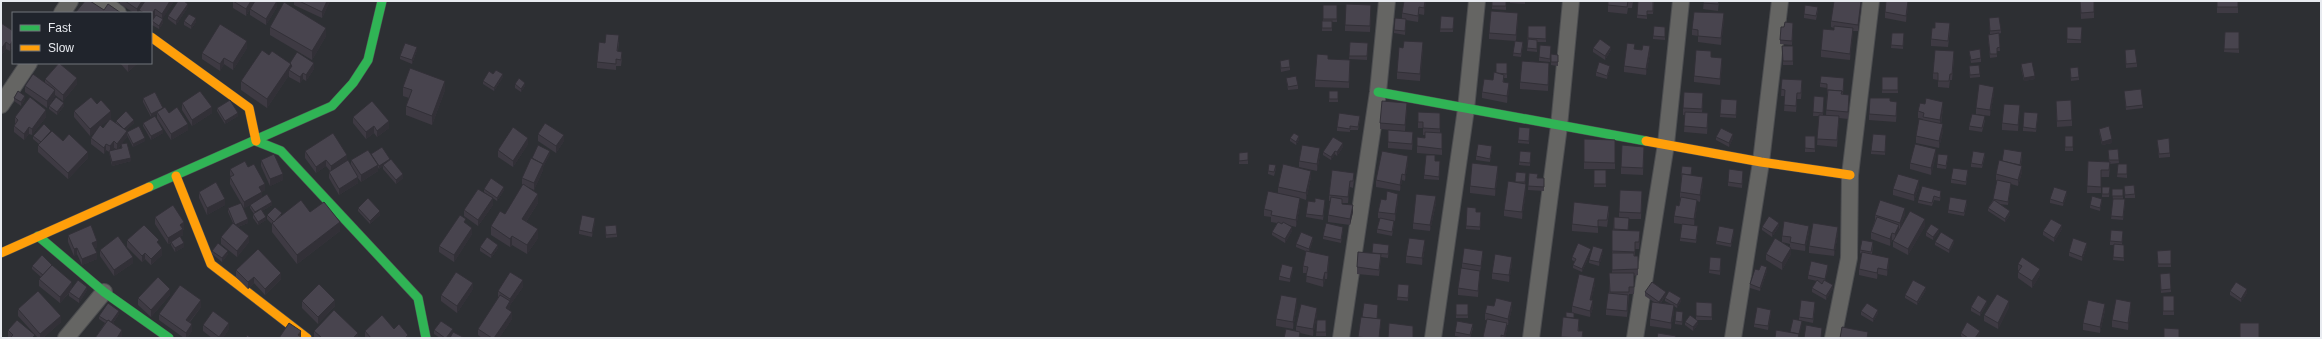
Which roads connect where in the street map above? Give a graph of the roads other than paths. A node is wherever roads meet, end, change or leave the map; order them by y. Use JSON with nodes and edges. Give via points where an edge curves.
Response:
{"nodes":[{"id":1,"x":70,"y":1,"type":"edge"},
{"id":2,"x":101,"y":1,"type":"edge"},
{"id":3,"x":382,"y":1,"type":"edge"},
{"id":4,"x":1387,"y":1,"type":"edge"},
{"id":5,"x":1477,"y":1,"type":"edge"},
{"id":6,"x":1571,"y":1,"type":"edge"},
{"id":7,"x":1681,"y":1,"type":"edge"},
{"id":8,"x":1780,"y":1,"type":"edge"},
{"id":9,"x":1871,"y":1,"type":"edge"},
{"id":10,"x":63,"y":12,"type":"edge"},
{"id":11,"x":117,"y":12,"type":"edge"},
{"id":12,"x":152,"y":38,"type":"edge"},
{"id":13,"x":28,"y":64,"type":"edge"},
{"id":14,"x":1378,"y":92,"type":"junction"},
{"id":15,"x":1,"y":105,"type":"edge"},
{"id":16,"x":1466,"y":108,"type":"junction"},
{"id":17,"x":1559,"y":126,"type":"junction"},
{"id":18,"x":255,"y":141,"type":"junction"},
{"id":19,"x":1666,"y":144,"type":"junction"},
{"id":20,"x":1761,"y":162,"type":"junction"},
{"id":21,"x":1850,"y":175,"type":"junction"},
{"id":22,"x":176,"y":176,"type":"junction"},
{"id":23,"x":38,"y":236,"type":"junction"},
{"id":24,"x":1,"y":253,"type":"edge"},
{"id":25,"x":104,"y":292,"type":"junction"},
{"id":26,"x":66,"y":338,"type":"edge"},
{"id":27,"x":169,"y":338,"type":"edge"},
{"id":28,"x":307,"y":338,"type":"edge"},
{"id":29,"x":426,"y":338,"type":"edge"},
{"id":30,"x":1341,"y":338,"type":"edge"},
{"id":31,"x":1433,"y":338,"type":"edge"},
{"id":32,"x":1531,"y":338,"type":"edge"},
{"id":33,"x":1635,"y":338,"type":"edge"},
{"id":34,"x":1732,"y":338,"type":"edge"},
{"id":35,"x":1834,"y":338,"type":"edge"}],
"edges":[{"from":1,"to":10,"type":"street"},
{"from":2,"to":11,"type":"street"},
{"from":3,"to":18,"type":"street","via":[[368,60],[353,84],[332,106]]},
{"from":4,"to":14,"type":"street"},
{"from":5,"to":16,"type":"street"},
{"from":6,"to":17,"type":"street"},
{"from":7,"to":19,"type":"street"},
{"from":8,"to":20,"type":"street"},
{"from":9,"to":21,"type":"street"},
{"from":12,"to":18,"type":"street","via":[[249,108]]},
{"from":13,"to":15,"type":"street"},
{"from":14,"to":16,"type":"street"},
{"from":14,"to":30,"type":"street"},
{"from":16,"to":17,"type":"street"},
{"from":16,"to":31,"type":"street"},
{"from":17,"to":19,"type":"street"},
{"from":17,"to":32,"type":"street"},
{"from":18,"to":22,"type":"street"},
{"from":18,"to":29,"type":"street","via":[[281,151],[418,298]]},
{"from":19,"to":20,"type":"street"},
{"from":19,"to":33,"type":"street"},
{"from":20,"to":21,"type":"street"},
{"from":20,"to":34,"type":"street"},
{"from":21,"to":35,"type":"street","via":[[1849,258]]},
{"from":22,"to":23,"type":"street"},
{"from":22,"to":28,"type":"street","via":[[212,264]]},
{"from":23,"to":24,"type":"street"},
{"from":23,"to":25,"type":"street"},
{"from":25,"to":26,"type":"street"},
{"from":25,"to":27,"type":"street"}]}
